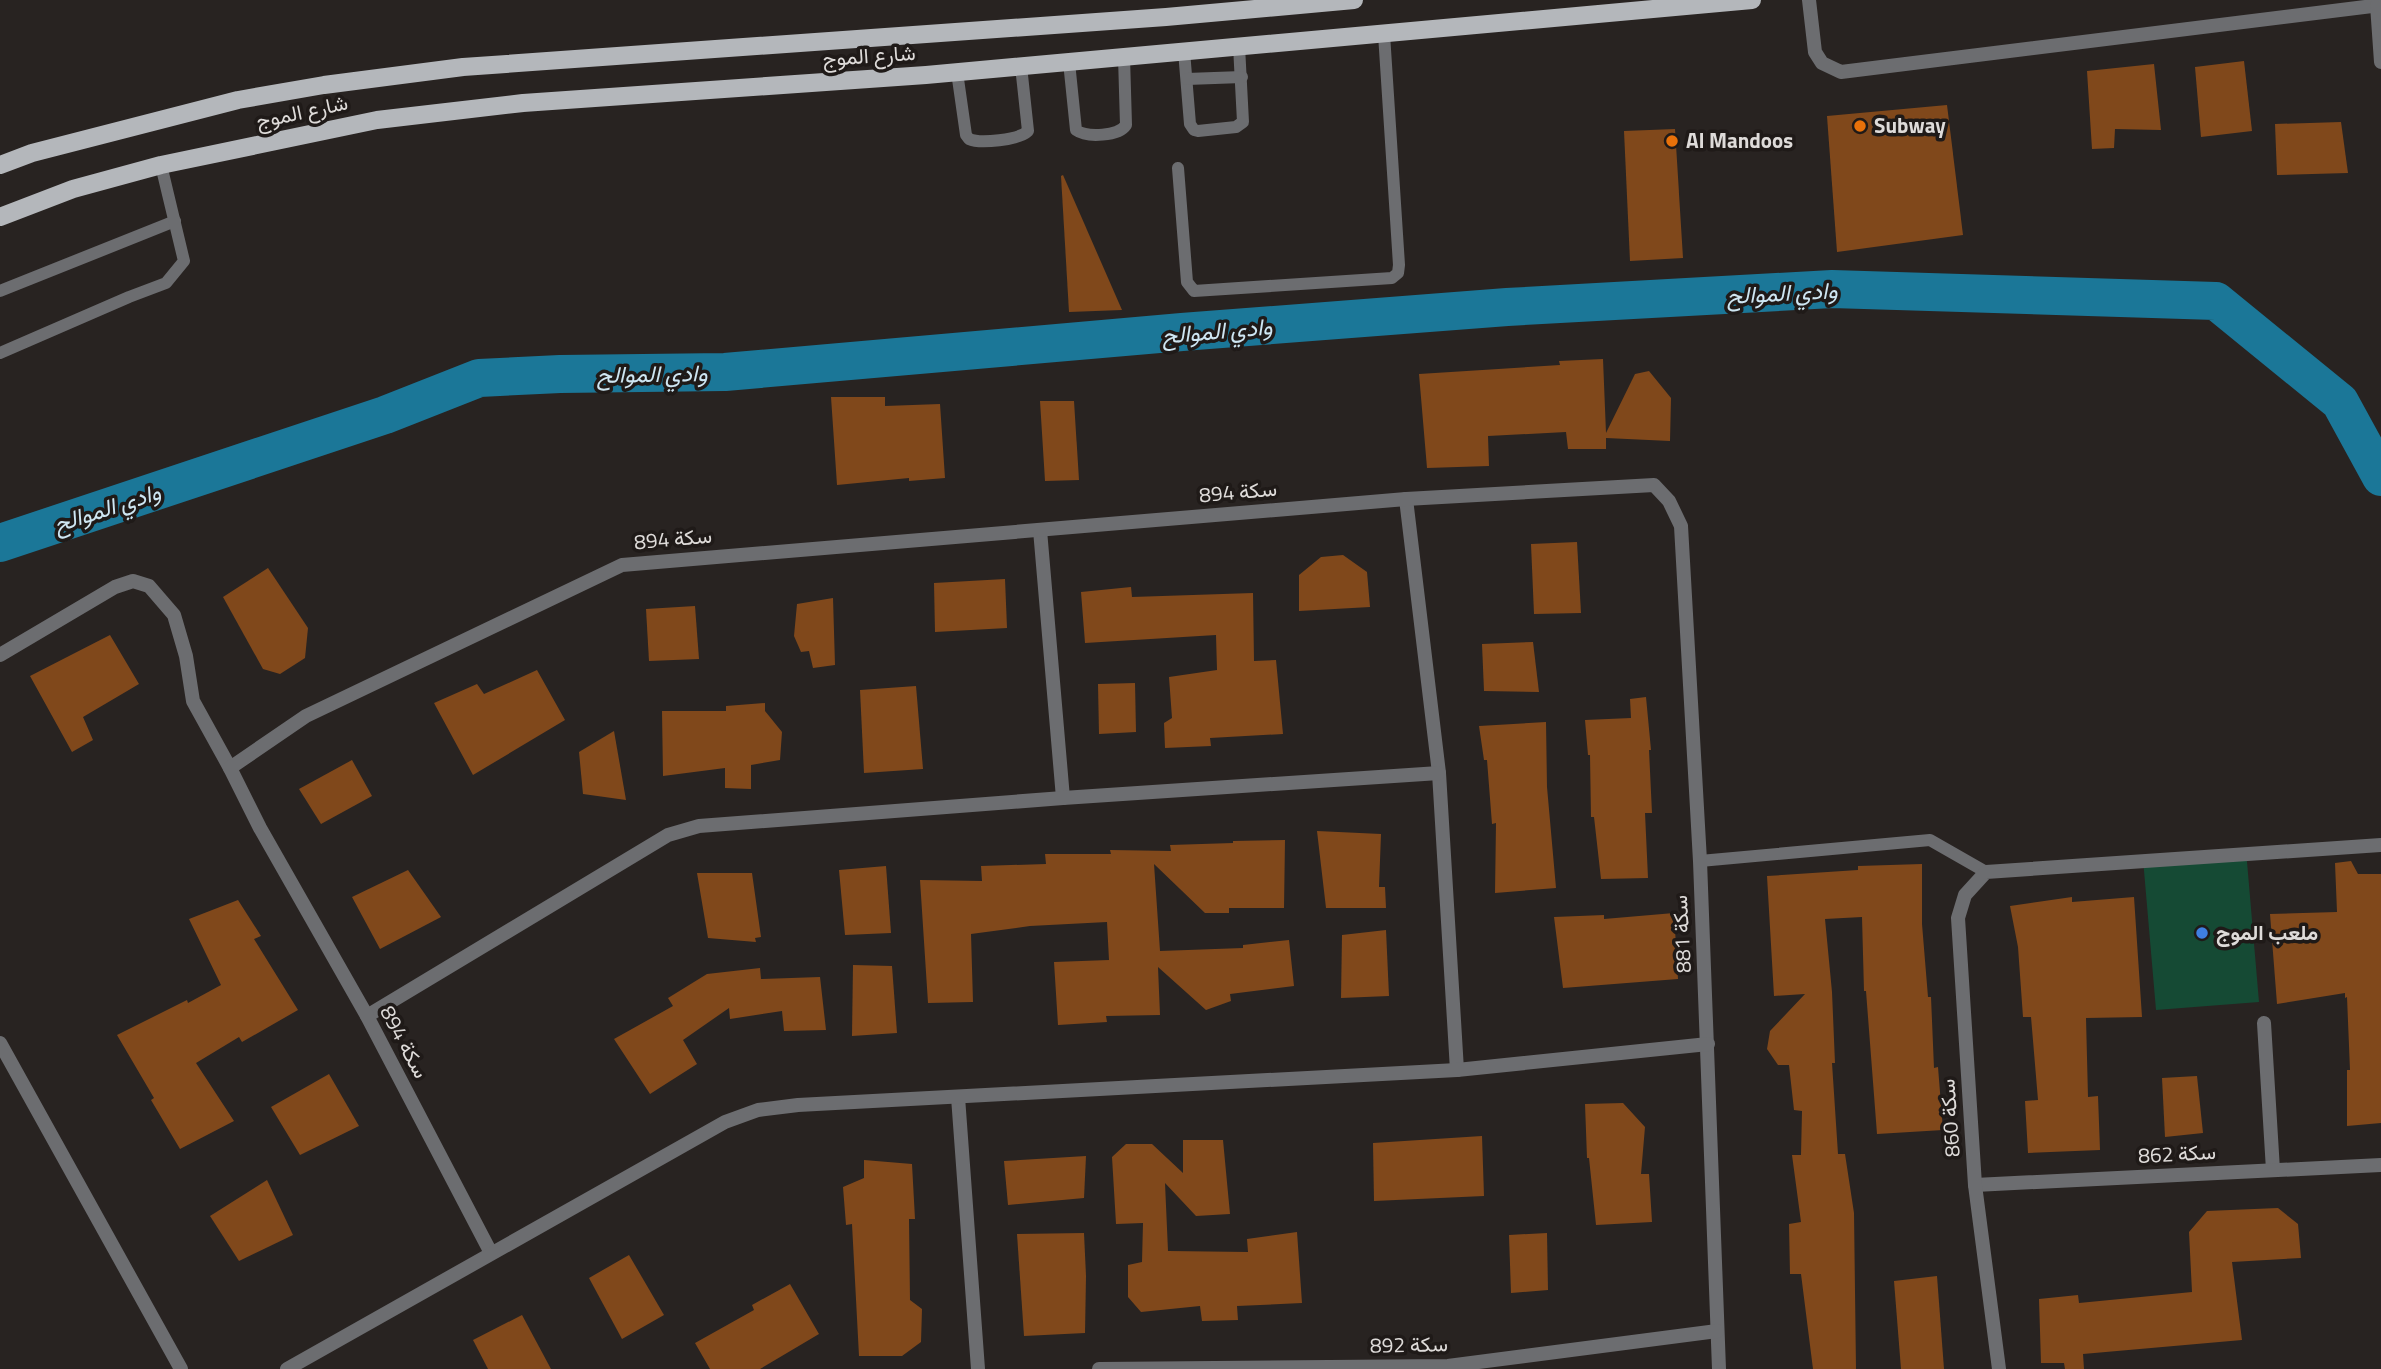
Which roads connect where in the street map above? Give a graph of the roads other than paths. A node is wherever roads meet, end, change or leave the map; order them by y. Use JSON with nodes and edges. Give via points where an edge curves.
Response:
{"nodes":[{"id":1,"x":1354,"y":0,"type":"edge"},
{"id":2,"x":1752,"y":0,"type":"edge"},
{"id":3,"x":1809,"y":0,"type":"edge"},
{"id":4,"x":2379,"y":5,"type":"edge"},
{"id":5,"x":1384,"y":34,"type":"junction"},
{"id":6,"x":1240,"y":46,"type":"junction"},
{"id":7,"x":1184,"y":51,"type":"junction"},
{"id":8,"x":1124,"y":57,"type":"junction"},
{"id":9,"x":1069,"y":62,"type":"junction"},
{"id":10,"x":2381,"y":62,"type":"edge"},
{"id":11,"x":1021,"y":66,"type":"junction"},
{"id":12,"x":957,"y":72,"type":"junction"},
{"id":13,"x":1242,"y":77,"type":"junction"},
{"id":14,"x":1187,"y":79,"type":"junction"},
{"id":15,"x":0,"y":165,"type":"edge"},
{"id":16,"x":161,"y":165,"type":"junction"},
{"id":17,"x":1178,"y":168,"type":"dead end"},
{"id":18,"x":0,"y":217,"type":"edge"},
{"id":19,"x":175,"y":221,"type":"junction"},
{"id":20,"x":0,"y":291,"type":"edge"},
{"id":21,"x":0,"y":353,"type":"edge"},
{"id":22,"x":1406,"y":499,"type":"junction"},
{"id":23,"x":1669,"y":500,"type":"joint"},
{"id":24,"x":1040,"y":530,"type":"junction"},
{"id":25,"x":0,"y":655,"type":"edge"},
{"id":26,"x":230,"y":768,"type":"junction"},
{"id":27,"x":1439,"y":773,"type":"junction"},
{"id":28,"x":1063,"y":798,"type":"junction"},
{"id":29,"x":2381,"y":845,"type":"edge"},
{"id":30,"x":1700,"y":861,"type":"junction"},
{"id":31,"x":1986,"y":872,"type":"junction"},
{"id":32,"x":368,"y":1016,"type":"junction"},
{"id":33,"x":2264,"y":1023,"type":"dead end"},
{"id":34,"x":0,"y":1043,"type":"edge"},
{"id":35,"x":1708,"y":1044,"type":"junction"},
{"id":36,"x":1458,"y":1070,"type":"junction"},
{"id":37,"x":958,"y":1097,"type":"junction"},
{"id":38,"x":2381,"y":1164,"type":"edge"},
{"id":39,"x":2273,"y":1170,"type":"junction"},
{"id":40,"x":1975,"y":1185,"type":"junction"},
{"id":41,"x":491,"y":1253,"type":"junction"},
{"id":42,"x":1717,"y":1332,"type":"junction"},
{"id":43,"x":1171,"y":1368,"type":"edge"},
{"id":44,"x":1448,"y":1368,"type":"edge"},
{"id":45,"x":181,"y":1369,"type":"edge"},
{"id":46,"x":287,"y":1369,"type":"edge"},
{"id":47,"x":978,"y":1369,"type":"edge"},
{"id":48,"x":1099,"y":1369,"type":"edge"},
{"id":49,"x":1719,"y":1369,"type":"edge"},
{"id":50,"x":1999,"y":1369,"type":"edge"}],
"edges":[{"from":1,"to":15,"type":"main road","name":"شارع الموج","via":[[449,69],[238,100]]},
{"from":2,"to":5,"type":"main road","name":"شارع الموج"},
{"from":3,"to":4,"type":"street","via":[[1815,52],[1822,63],[1841,72]]},
{"from":4,"to":10,"type":"street"},
{"from":5,"to":6,"type":"main road","name":"شارع الموج"},
{"from":5,"to":17,"type":"lane","via":[[1399,265],[1392,278],[1194,291],[1187,282]]},
{"from":6,"to":7,"type":"main road","name":"شارع الموج"},
{"from":6,"to":13,"type":"lane"},
{"from":7,"to":8,"type":"main road","name":"شارع الموج"},
{"from":7,"to":14,"type":"lane"},
{"from":8,"to":9,"type":"main road","name":"شارع الموج"},
{"from":8,"to":9,"type":"lane","via":[[1126,125],[1116,133],[1076,130]]},
{"from":9,"to":11,"type":"main road","name":"شارع الموج"},
{"from":11,"to":12,"type":"main road","name":"شارع الموج"},
{"from":11,"to":12,"type":"lane","via":[[1028,131],[1020,137],[978,142],[966,135]]},
{"from":12,"to":16,"type":"main road","name":"شارع الموج","via":[[523,103],[377,120]]},
{"from":13,"to":14,"type":"lane"},
{"from":13,"to":14,"type":"lane","via":[[1243,122],[1236,127],[1198,131],[1190,124]]},
{"from":16,"to":18,"type":"main road","name":"شارع الموج","via":[[73,189]]},
{"from":16,"to":19,"type":"lane"},
{"from":19,"to":20,"type":"lane"},
{"from":19,"to":21,"type":"lane","via":[[184,261],[166,283]]},
{"from":22,"to":23,"type":"street","name":"سكة 894","via":[[1654,485]]},
{"from":22,"to":24,"type":"street","name":"سكة 894"},
{"from":22,"to":27,"type":"street"},
{"from":23,"to":30,"type":"street","name":"سكة 881","via":[[1681,526]]},
{"from":24,"to":26,"type":"street","name":"سكة 894","via":[[622,565],[306,716]]},
{"from":24,"to":28,"type":"street"},
{"from":25,"to":26,"type":"street","via":[[115,587],[133,581],[149,586],[174,615],[193,701]]},
{"from":26,"to":32,"type":"street","name":"سكة 894"},
{"from":27,"to":28,"type":"street"},
{"from":27,"to":36,"type":"street"},
{"from":28,"to":32,"type":"street","via":[[683,830]]},
{"from":29,"to":31,"type":"street"},
{"from":30,"to":31,"type":"lane","via":[[1930,840]]},
{"from":30,"to":35,"type":"street","name":"سكة 881"},
{"from":31,"to":40,"type":"street","name":"سكة 860","via":[[1965,895],[1958,918]]},
{"from":32,"to":41,"type":"street","name":"سكة 894"},
{"from":33,"to":39,"type":"street"},
{"from":34,"to":45,"type":"street"},
{"from":35,"to":36,"type":"street"},
{"from":35,"to":42,"type":"street","name":"سكة 881"},
{"from":36,"to":37,"type":"street"},
{"from":37,"to":41,"type":"street","via":[[758,1110],[725,1122]]},
{"from":37,"to":47,"type":"street"},
{"from":38,"to":39,"type":"street","name":"سكة 862"},
{"from":39,"to":40,"type":"street","name":"سكة 862"},
{"from":40,"to":50,"type":"street","name":"سكة 860"},
{"from":41,"to":46,"type":"street"},
{"from":42,"to":44,"type":"street","name":"سكة 892"},
{"from":42,"to":49,"type":"street","name":"سكة 881"},
{"from":43,"to":44,"type":"street","name":"سكة 892"},
{"from":43,"to":48,"type":"street","name":"سكة 892"}]}
